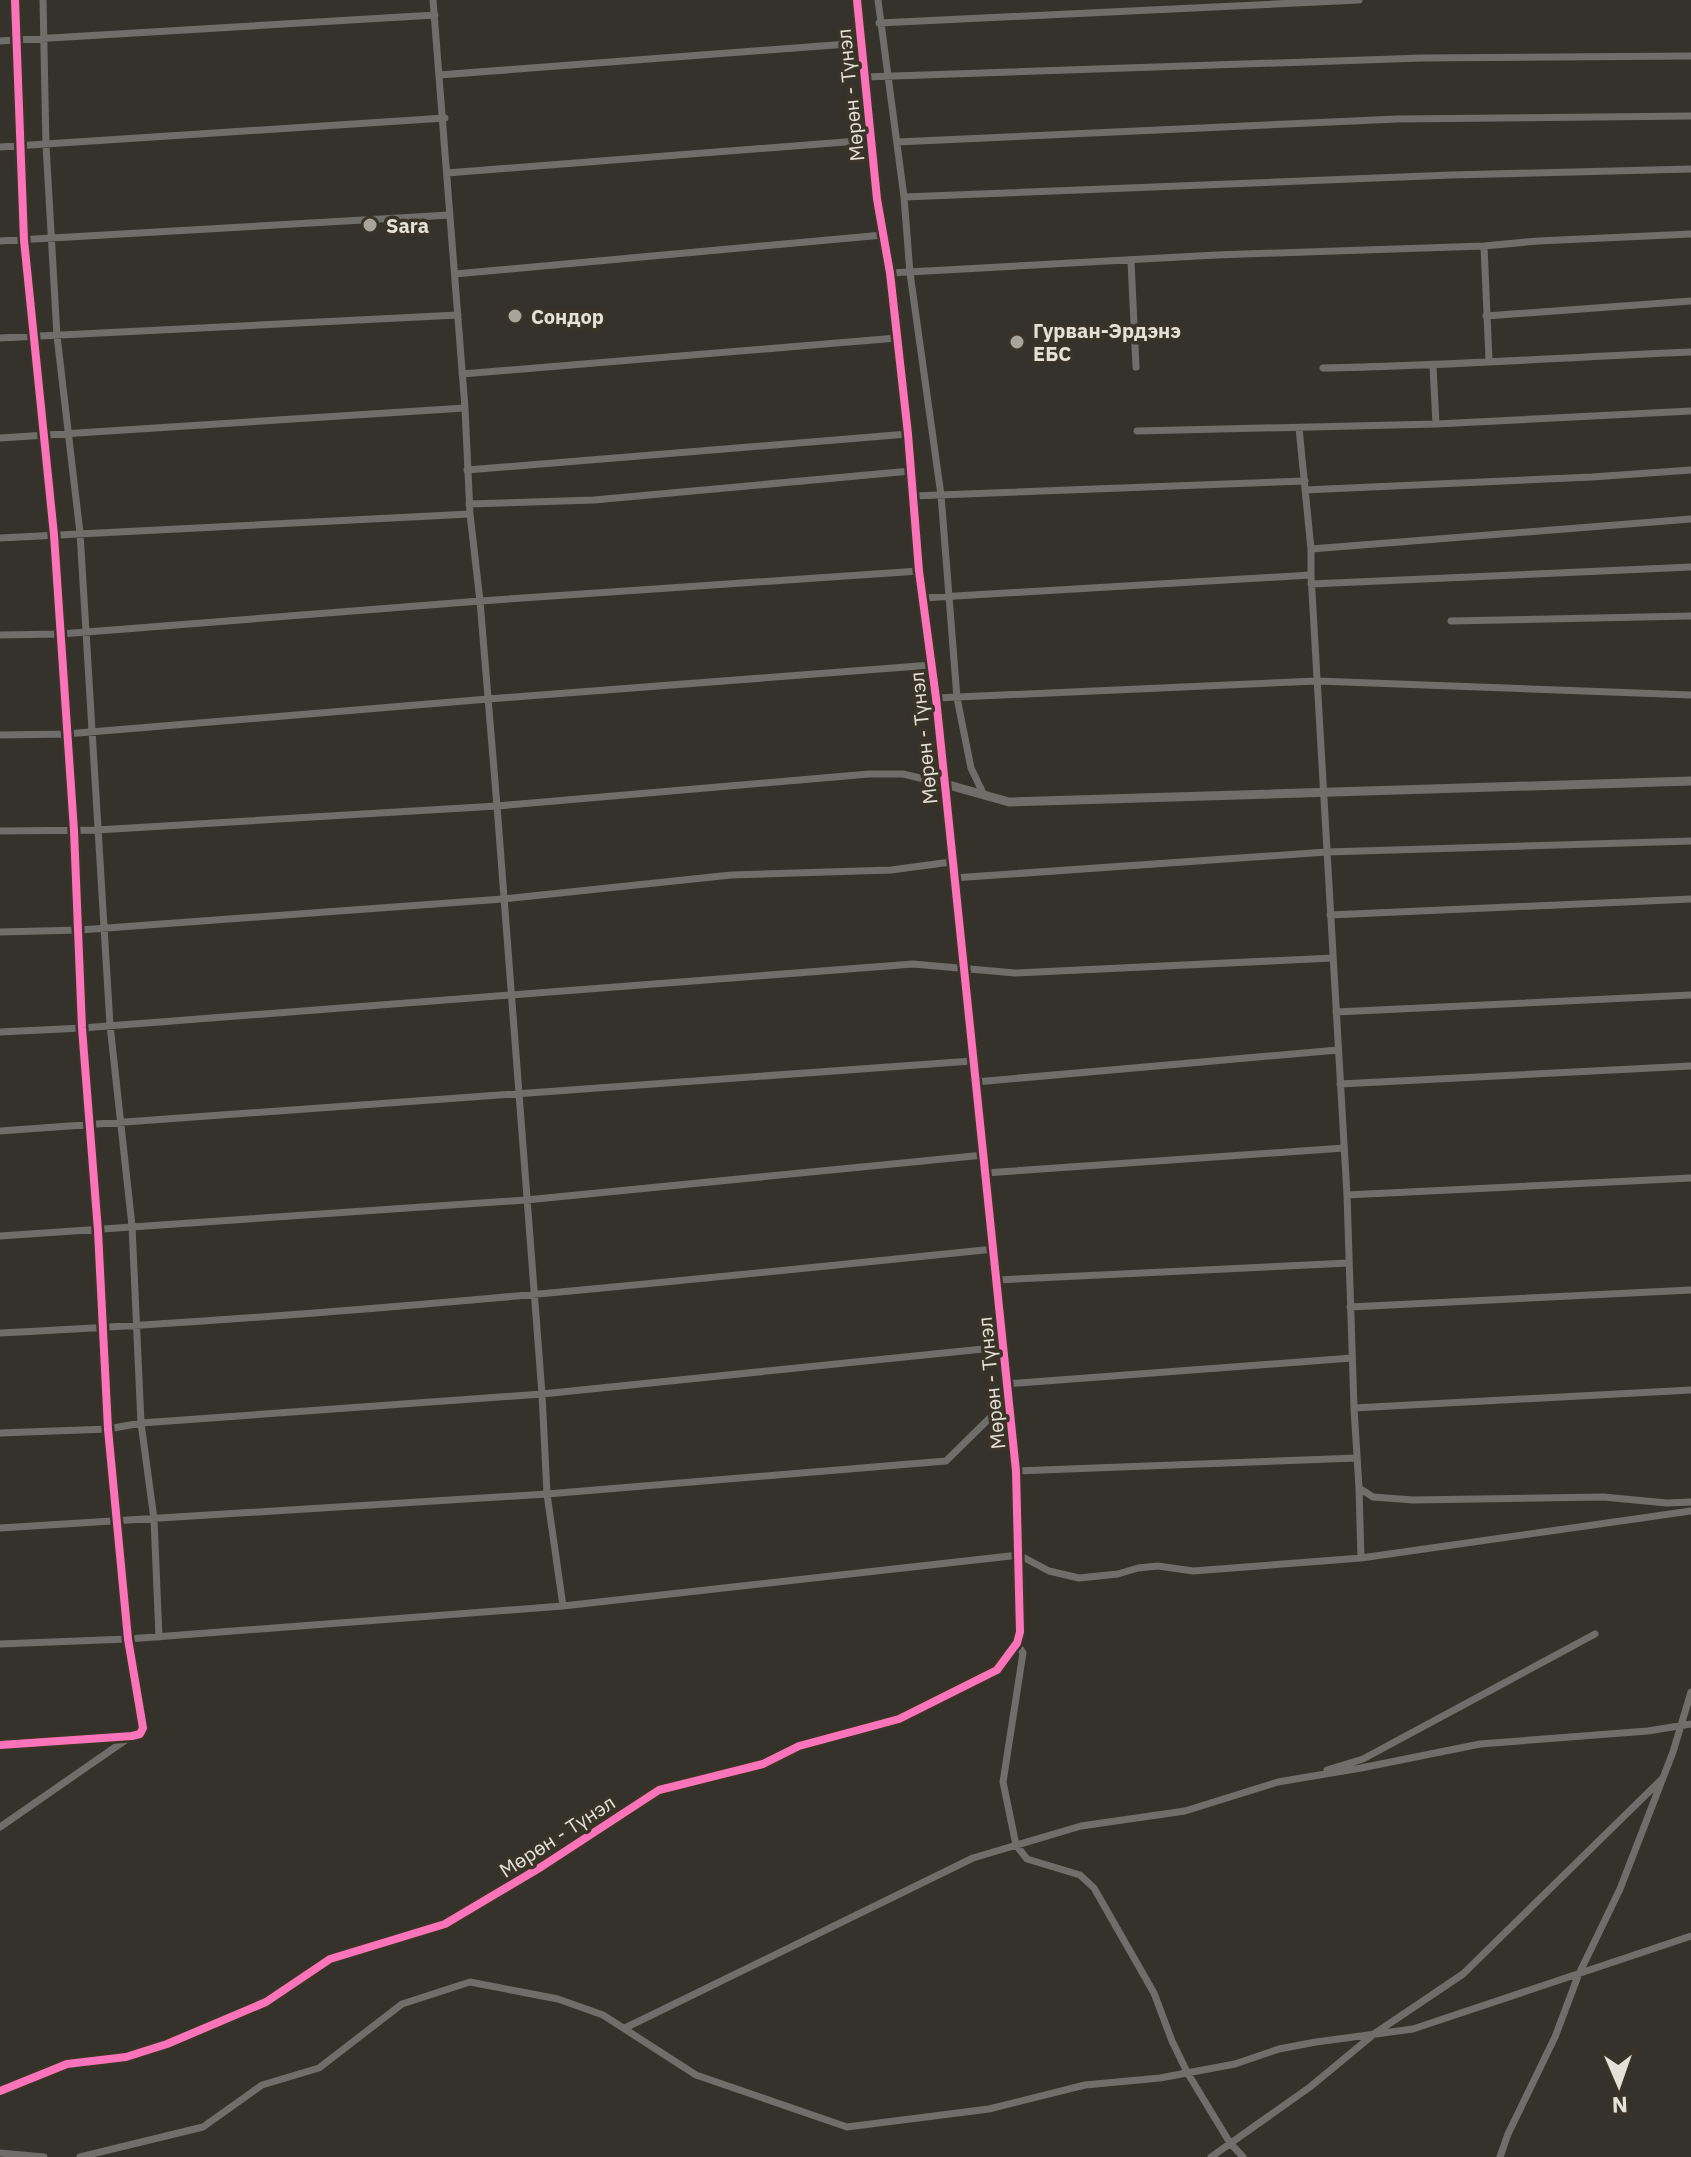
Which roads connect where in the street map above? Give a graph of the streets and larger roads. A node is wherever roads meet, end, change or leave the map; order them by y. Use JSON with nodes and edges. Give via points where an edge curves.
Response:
{"nodes":[{"id":1,"x":15,"y":0,"type":"edge"},
{"id":2,"x":43,"y":0,"type":"edge"},
{"id":3,"x":433,"y":0,"type":"edge"},
{"id":4,"x":857,"y":0,"type":"edge"},
{"id":5,"x":878,"y":0,"type":"edge"},
{"id":6,"x":1359,"y":0,"type":"edge"},
{"id":7,"x":435,"y":15,"type":"junction"},
{"id":8,"x":879,"y":23,"type":"junction"},
{"id":9,"x":45,"y":39,"type":"junction"},
{"id":10,"x":18,"y":40,"type":"junction"},
{"id":11,"x":0,"y":41,"type":"edge"},
{"id":12,"x":861,"y":43,"type":"junction"},
{"id":13,"x":1691,"y":56,"type":"edge"},
{"id":14,"x":439,"y":75,"type":"junction"},
{"id":15,"x":886,"y":75,"type":"junction"},
{"id":16,"x":865,"y":77,"type":"junction"},
{"id":17,"x":1691,"y":116,"type":"edge"},
{"id":18,"x":445,"y":118,"type":"junction"},
{"id":19,"x":871,"y":140,"type":"junction"},
{"id":20,"x":897,"y":142,"type":"junction"},
{"id":21,"x":46,"y":145,"type":"junction"},
{"id":22,"x":0,"y":147,"type":"edge"},
{"id":23,"x":22,"y":147,"type":"junction"},
{"id":24,"x":1691,"y":169,"type":"edge"},
{"id":25,"x":447,"y":173,"type":"junction"},
{"id":26,"x":904,"y":197,"type":"junction"},
{"id":27,"x":450,"y":215,"type":"junction"},
{"id":28,"x":1691,"y":234,"type":"edge"},
{"id":29,"x":883,"y":235,"type":"junction"},
{"id":30,"x":52,"y":237,"type":"junction"},
{"id":31,"x":24,"y":240,"type":"junction"},
{"id":32,"x":0,"y":241,"type":"edge"},
{"id":33,"x":1484,"y":246,"type":"junction"},
{"id":34,"x":1131,"y":261,"type":"junction"},
{"id":35,"x":890,"y":273,"type":"junction"},
{"id":36,"x":910,"y":273,"type":"junction"},
{"id":37,"x":455,"y":274,"type":"junction"},
{"id":38,"x":1691,"y":301,"type":"edge"},
{"id":39,"x":458,"y":315,"type":"junction"},
{"id":40,"x":1486,"y":316,"type":"junction"},
{"id":41,"x":35,"y":336,"type":"junction"},
{"id":42,"x":57,"y":336,"type":"junction"},
{"id":43,"x":0,"y":338,"type":"edge"},
{"id":44,"x":897,"y":338,"type":"junction"},
{"id":45,"x":1691,"y":352,"type":"edge"},
{"id":46,"x":1489,"y":360,"type":"junction"},
{"id":47,"x":1433,"y":366,"type":"junction"},
{"id":48,"x":1136,"y":367,"type":"dead end"},
{"id":49,"x":1323,"y":368,"type":"dead end"},
{"id":50,"x":462,"y":374,"type":"junction"},
{"id":51,"x":465,"y":408,"type":"junction"},
{"id":52,"x":1691,"y":411,"type":"edge"},
{"id":53,"x":1436,"y":424,"type":"junction"},
{"id":54,"x":1299,"y":428,"type":"junction"},
{"id":55,"x":1137,"y":431,"type":"dead end"},
{"id":56,"x":68,"y":432,"type":"junction"},
{"id":57,"x":908,"y":434,"type":"junction"},
{"id":58,"x":44,"y":437,"type":"junction"},
{"id":59,"x":0,"y":438,"type":"edge"},
{"id":60,"x":467,"y":470,"type":"junction"},
{"id":61,"x":1691,"y":470,"type":"edge"},
{"id":62,"x":911,"y":471,"type":"junction"},
{"id":63,"x":1305,"y":486,"type":"junction"},
{"id":64,"x":941,"y":495,"type":"junction"},
{"id":65,"x":913,"y":496,"type":"junction"},
{"id":66,"x":469,"y":504,"type":"junction"},
{"id":67,"x":470,"y":514,"type":"junction"},
{"id":68,"x":1691,"y":519,"type":"edge"},
{"id":69,"x":80,"y":533,"type":"junction"},
{"id":70,"x":54,"y":535,"type":"junction"},
{"id":71,"x":0,"y":538,"type":"edge"},
{"id":72,"x":1311,"y":549,"type":"junction"},
{"id":73,"x":1691,"y":567,"type":"edge"},
{"id":74,"x":919,"y":571,"type":"junction"},
{"id":75,"x":1311,"y":575,"type":"junction"},
{"id":76,"x":1311,"y":584,"type":"junction"},
{"id":77,"x":948,"y":597,"type":"junction"},
{"id":78,"x":923,"y":598,"type":"junction"},
{"id":79,"x":480,"y":601,"type":"junction"},
{"id":80,"x":1691,"y":616,"type":"edge"},
{"id":81,"x":1451,"y":621,"type":"dead end"},
{"id":82,"x":87,"y":632,"type":"junction"},
{"id":83,"x":61,"y":634,"type":"junction"},
{"id":84,"x":0,"y":635,"type":"edge"},
{"id":85,"x":932,"y":665,"type":"junction"},
{"id":86,"x":1317,"y":681,"type":"junction"},
{"id":87,"x":1691,"y":695,"type":"edge"},
{"id":88,"x":936,"y":698,"type":"junction"},
{"id":89,"x":957,"y":698,"type":"junction"},
{"id":90,"x":488,"y":699,"type":"junction"},
{"id":91,"x":92,"y":730,"type":"junction"},
{"id":92,"x":66,"y":734,"type":"junction"},
{"id":93,"x":0,"y":735,"type":"edge"},
{"id":94,"x":1691,"y":781,"type":"edge"},
{"id":95,"x":945,"y":784,"type":"junction"},
{"id":96,"x":1323,"y":793,"type":"junction"},
{"id":97,"x":984,"y":797,"type":"junction"},
{"id":98,"x":497,"y":806,"type":"junction"},
{"id":99,"x":97,"y":830,"type":"junction"},
{"id":100,"x":0,"y":831,"type":"edge"},
{"id":101,"x":74,"y":831,"type":"junction"},
{"id":102,"x":1691,"y":841,"type":"edge"},
{"id":103,"x":1327,"y":852,"type":"junction"},
{"id":104,"x":951,"y":862,"type":"junction"},
{"id":105,"x":953,"y":878,"type":"junction"},
{"id":106,"x":503,"y":899,"type":"junction"},
{"id":107,"x":1691,"y":899,"type":"edge"},
{"id":108,"x":1330,"y":915,"type":"junction"},
{"id":109,"x":105,"y":928,"type":"junction"},
{"id":110,"x":80,"y":930,"type":"junction"},
{"id":111,"x":0,"y":932,"type":"edge"},
{"id":112,"x":1333,"y":958,"type":"junction"},
{"id":113,"x":963,"y":969,"type":"junction"},
{"id":114,"x":511,"y":993,"type":"junction"},
{"id":115,"x":1691,"y":995,"type":"edge"},
{"id":116,"x":1336,"y":1012,"type":"junction"},
{"id":117,"x":110,"y":1025,"type":"junction"},
{"id":118,"x":82,"y":1028,"type":"junction"},
{"id":119,"x":0,"y":1032,"type":"edge"},
{"id":120,"x":1338,"y":1050,"type":"junction"},
{"id":121,"x":972,"y":1061,"type":"junction"},
{"id":122,"x":1691,"y":1066,"type":"edge"},
{"id":123,"x":975,"y":1082,"type":"junction"},
{"id":124,"x":1340,"y":1084,"type":"junction"},
{"id":125,"x":518,"y":1092,"type":"junction"},
{"id":126,"x":121,"y":1120,"type":"junction"},
{"id":127,"x":88,"y":1124,"type":"junction"},
{"id":128,"x":0,"y":1131,"type":"edge"},
{"id":129,"x":1344,"y":1148,"type":"junction"},
{"id":130,"x":984,"y":1155,"type":"junction"},
{"id":131,"x":985,"y":1173,"type":"junction"},
{"id":132,"x":1691,"y":1178,"type":"edge"},
{"id":133,"x":1347,"y":1195,"type":"junction"},
{"id":134,"x":526,"y":1200,"type":"junction"},
{"id":135,"x":132,"y":1226,"type":"junction"},
{"id":136,"x":98,"y":1231,"type":"junction"},
{"id":137,"x":0,"y":1236,"type":"edge"},
{"id":138,"x":994,"y":1249,"type":"junction"},
{"id":139,"x":1349,"y":1263,"type":"junction"},
{"id":140,"x":997,"y":1280,"type":"junction"},
{"id":141,"x":1691,"y":1290,"type":"edge"},
{"id":142,"x":534,"y":1296,"type":"junction"},
{"id":143,"x":1350,"y":1307,"type":"junction"},
{"id":144,"x":137,"y":1326,"type":"junction"},
{"id":145,"x":104,"y":1328,"type":"junction"},
{"id":146,"x":0,"y":1333,"type":"edge"},
{"id":147,"x":1003,"y":1347,"type":"junction"},
{"id":148,"x":1352,"y":1358,"type":"junction"},
{"id":149,"x":1006,"y":1384,"type":"junction"},
{"id":150,"x":1691,"y":1390,"type":"edge"},
{"id":151,"x":542,"y":1394,"type":"junction"},
{"id":152,"x":1007,"y":1401,"type":"junction"},
{"id":153,"x":1354,"y":1408,"type":"junction"},
{"id":154,"x":141,"y":1423,"type":"junction"},
{"id":155,"x":108,"y":1429,"type":"junction"},
{"id":156,"x":0,"y":1433,"type":"edge"},
{"id":157,"x":1357,"y":1458,"type":"junction"},
{"id":158,"x":1016,"y":1471,"type":"junction"},
{"id":159,"x":1359,"y":1488,"type":"junction"},
{"id":160,"x":547,"y":1494,"type":"junction"},
{"id":161,"x":1691,"y":1502,"type":"edge"},
{"id":162,"x":1691,"y":1511,"type":"edge"},
{"id":163,"x":154,"y":1519,"type":"junction"},
{"id":164,"x":118,"y":1521,"type":"junction"},
{"id":165,"x":0,"y":1528,"type":"edge"},
{"id":166,"x":1019,"y":1555,"type":"junction"},
{"id":167,"x":1361,"y":1558,"type":"junction"},
{"id":168,"x":563,"y":1606,"type":"junction"},
{"id":169,"x":1595,"y":1634,"type":"dead end"},
{"id":170,"x":159,"y":1637,"type":"junction"},
{"id":171,"x":128,"y":1639,"type":"junction"},
{"id":172,"x":1017,"y":1643,"type":"junction"},
{"id":173,"x":0,"y":1644,"type":"edge"},
{"id":174,"x":1691,"y":1692,"type":"edge"},
{"id":175,"x":1691,"y":1724,"type":"edge"},
{"id":176,"x":1680,"y":1727,"type":"junction"},
{"id":177,"x":132,"y":1736,"type":"junction"},
{"id":178,"x":0,"y":1745,"type":"edge"},
{"id":179,"x":1299,"y":1779,"type":"junction"},
{"id":180,"x":1662,"y":1779,"type":"junction"},
{"id":181,"x":0,"y":1827,"type":"edge"},
{"id":182,"x":1016,"y":1845,"type":"junction"},
{"id":183,"x":1691,"y":1936,"type":"edge"},
{"id":184,"x":1578,"y":1976,"type":"junction"},
{"id":185,"x":625,"y":2028,"type":"junction"},
{"id":186,"x":1374,"y":2034,"type":"junction"},
{"id":187,"x":1187,"y":2072,"type":"junction"},
{"id":188,"x":0,"y":2091,"type":"edge"},
{"id":189,"x":1230,"y":2143,"type":"junction"},
{"id":190,"x":0,"y":2153,"type":"edge"},
{"id":191,"x":44,"y":2157,"type":"edge"},
{"id":192,"x":80,"y":2157,"type":"edge"},
{"id":193,"x":1211,"y":2157,"type":"edge"},
{"id":194,"x":1243,"y":2157,"type":"edge"},
{"id":195,"x":1500,"y":2157,"type":"edge"}],
"edges":[{"from":1,"to":10,"type":"street"},
{"from":2,"to":9,"type":"street"},
{"from":3,"to":7,"type":"street"},
{"from":4,"to":12,"type":"street","name":"Мөрөн - Түнэл"},
{"from":5,"to":8,"type":"street"},
{"from":6,"to":8,"type":"street"},
{"from":7,"to":9,"type":"street"},
{"from":7,"to":14,"type":"street"},
{"from":8,"to":15,"type":"street"},
{"from":9,"to":10,"type":"street"},
{"from":9,"to":21,"type":"street"},
{"from":10,"to":11,"type":"street"},
{"from":10,"to":23,"type":"street"},
{"from":12,"to":14,"type":"street"},
{"from":12,"to":16,"type":"street","name":"Мөрөн - Түнэл"},
{"from":13,"to":15,"type":"street","via":[[1422,58]]},
{"from":14,"to":18,"type":"street"},
{"from":15,"to":16,"type":"street"},
{"from":15,"to":20,"type":"street"},
{"from":16,"to":19,"type":"street","name":"Мөрөн - Түнэл"},
{"from":17,"to":20,"type":"street","via":[[1397,119]]},
{"from":18,"to":21,"type":"street"},
{"from":18,"to":25,"type":"street"},
{"from":19,"to":25,"type":"street"},
{"from":19,"to":29,"type":"street","name":"Мөрөн - Түнэл"},
{"from":20,"to":26,"type":"street"},
{"from":21,"to":23,"type":"street"},
{"from":21,"to":30,"type":"street"},
{"from":22,"to":23,"type":"street"},
{"from":23,"to":31,"type":"street"},
{"from":24,"to":26,"type":"street"},
{"from":25,"to":27,"type":"street"},
{"from":26,"to":36,"type":"street"},
{"from":27,"to":30,"type":"street"},
{"from":27,"to":37,"type":"street"},
{"from":28,"to":33,"type":"street"},
{"from":29,"to":35,"type":"street","name":"Мөрөн - Түнэл"},
{"from":29,"to":37,"type":"street"},
{"from":30,"to":31,"type":"street"},
{"from":30,"to":42,"type":"street"},
{"from":31,"to":32,"type":"street"},
{"from":31,"to":41,"type":"street"},
{"from":33,"to":34,"type":"street"},
{"from":33,"to":40,"type":"street"},
{"from":34,"to":36,"type":"street"},
{"from":34,"to":48,"type":"street"},
{"from":35,"to":36,"type":"street"},
{"from":35,"to":44,"type":"street","name":"Мөрөн - Түнэл"},
{"from":36,"to":64,"type":"street"},
{"from":37,"to":39,"type":"street"},
{"from":38,"to":40,"type":"street"},
{"from":39,"to":42,"type":"street"},
{"from":39,"to":50,"type":"street"},
{"from":40,"to":46,"type":"street"},
{"from":41,"to":42,"type":"street"},
{"from":41,"to":43,"type":"street"},
{"from":41,"to":58,"type":"street"},
{"from":42,"to":56,"type":"street"},
{"from":44,"to":50,"type":"street"},
{"from":44,"to":57,"type":"street","name":"Мөрөн - Түнэл"},
{"from":45,"to":46,"type":"street"},
{"from":46,"to":47,"type":"street"},
{"from":47,"to":49,"type":"street"},
{"from":47,"to":53,"type":"street"},
{"from":50,"to":51,"type":"street"},
{"from":51,"to":56,"type":"street"},
{"from":51,"to":60,"type":"street"},
{"from":52,"to":53,"type":"street"},
{"from":53,"to":54,"type":"street"},
{"from":54,"to":55,"type":"street"},
{"from":54,"to":63,"type":"street"},
{"from":56,"to":58,"type":"street"},
{"from":56,"to":69,"type":"street"},
{"from":57,"to":60,"type":"street"},
{"from":57,"to":62,"type":"street","name":"Мөрөн - Түнэл"},
{"from":58,"to":59,"type":"street"},
{"from":58,"to":70,"type":"street"},
{"from":60,"to":66,"type":"street"},
{"from":61,"to":63,"type":"street"},
{"from":62,"to":65,"type":"street","name":"Мөрөн - Түнэл"},
{"from":62,"to":66,"type":"street","via":[[594,500]]},
{"from":63,"to":64,"type":"street"},
{"from":63,"to":72,"type":"street"},
{"from":64,"to":65,"type":"street"},
{"from":64,"to":77,"type":"street"},
{"from":65,"to":74,"type":"street","name":"Мөрөн - Түнэл"},
{"from":66,"to":67,"type":"street"},
{"from":67,"to":69,"type":"street"},
{"from":67,"to":79,"type":"street"},
{"from":68,"to":72,"type":"street"},
{"from":69,"to":70,"type":"street"},
{"from":69,"to":82,"type":"street"},
{"from":70,"to":71,"type":"street"},
{"from":70,"to":83,"type":"street"},
{"from":72,"to":75,"type":"street"},
{"from":73,"to":76,"type":"street"},
{"from":74,"to":78,"type":"street","name":"Мөрөн - Түнэл"},
{"from":74,"to":79,"type":"street"},
{"from":75,"to":76,"type":"street"},
{"from":75,"to":77,"type":"street"},
{"from":76,"to":86,"type":"street"},
{"from":77,"to":78,"type":"street"},
{"from":77,"to":89,"type":"street"},
{"from":78,"to":85,"type":"street","name":"Мөрөн - Түнэл"},
{"from":79,"to":82,"type":"street"},
{"from":79,"to":90,"type":"street"},
{"from":80,"to":81,"type":"street"},
{"from":82,"to":83,"type":"street"},
{"from":82,"to":91,"type":"street"},
{"from":83,"to":84,"type":"street"},
{"from":83,"to":92,"type":"street"},
{"from":85,"to":88,"type":"street","name":"Мөрөн - Түнэл"},
{"from":85,"to":90,"type":"street"},
{"from":86,"to":87,"type":"street"},
{"from":86,"to":89,"type":"street"},
{"from":86,"to":96,"type":"street"},
{"from":88,"to":89,"type":"street"},
{"from":88,"to":95,"type":"street","name":"Мөрөн - Түнэл"},
{"from":89,"to":97,"type":"street","via":[[971,768]]},
{"from":90,"to":91,"type":"street"},
{"from":90,"to":98,"type":"street"},
{"from":91,"to":92,"type":"street"},
{"from":91,"to":99,"type":"street"},
{"from":92,"to":93,"type":"street"},
{"from":92,"to":101,"type":"street"},
{"from":94,"to":96,"type":"street"},
{"from":95,"to":97,"type":"street"},
{"from":95,"to":98,"type":"street","via":[[903,774],[869,774]]},
{"from":95,"to":104,"type":"street","name":"Мөрөн - Түнэл"},
{"from":96,"to":97,"type":"street","via":[[1009,802]]},
{"from":96,"to":103,"type":"street"},
{"from":98,"to":99,"type":"street"},
{"from":98,"to":106,"type":"street"},
{"from":99,"to":101,"type":"street"},
{"from":99,"to":109,"type":"street"},
{"from":100,"to":101,"type":"street"},
{"from":101,"to":110,"type":"street"},
{"from":102,"to":103,"type":"street"},
{"from":103,"to":105,"type":"street"},
{"from":103,"to":108,"type":"street"},
{"from":104,"to":105,"type":"street","name":"Мөрөн - Түнэл"},
{"from":104,"to":106,"type":"street","via":[[891,870],[731,875]]},
{"from":105,"to":113,"type":"street","name":"Мөрөн - Түнэл"},
{"from":106,"to":109,"type":"street"},
{"from":106,"to":114,"type":"street"},
{"from":107,"to":108,"type":"street"},
{"from":108,"to":112,"type":"street"},
{"from":109,"to":110,"type":"street"},
{"from":109,"to":117,"type":"street"},
{"from":110,"to":111,"type":"street"},
{"from":110,"to":118,"type":"street"},
{"from":112,"to":113,"type":"street","via":[[1015,973]]},
{"from":112,"to":116,"type":"street"},
{"from":113,"to":114,"type":"street","via":[[913,964]]},
{"from":113,"to":121,"type":"street","name":"Мөрөн - Түнэл"},
{"from":114,"to":117,"type":"street"},
{"from":114,"to":125,"type":"street"},
{"from":115,"to":116,"type":"street"},
{"from":116,"to":120,"type":"street"},
{"from":117,"to":118,"type":"street"},
{"from":117,"to":126,"type":"street"},
{"from":118,"to":119,"type":"street"},
{"from":118,"to":127,"type":"street"},
{"from":120,"to":123,"type":"street"},
{"from":120,"to":124,"type":"street"},
{"from":121,"to":123,"type":"street","name":"Мөрөн - Түнэл"},
{"from":121,"to":125,"type":"street"},
{"from":122,"to":124,"type":"street"},
{"from":123,"to":130,"type":"street","name":"Мөрөн - Түнэл"},
{"from":124,"to":129,"type":"street"},
{"from":125,"to":126,"type":"street"},
{"from":125,"to":134,"type":"street"},
{"from":126,"to":127,"type":"street"},
{"from":126,"to":135,"type":"street"},
{"from":127,"to":128,"type":"street"},
{"from":127,"to":136,"type":"street"},
{"from":129,"to":131,"type":"street"},
{"from":129,"to":133,"type":"street"},
{"from":130,"to":131,"type":"street","name":"Мөрөн - Түнэл"},
{"from":130,"to":134,"type":"street"},
{"from":131,"to":138,"type":"street","name":"Мөрөн - Түнэл"},
{"from":132,"to":133,"type":"street"},
{"from":133,"to":139,"type":"street"},
{"from":134,"to":135,"type":"street"},
{"from":134,"to":142,"type":"street"},
{"from":135,"to":136,"type":"street"},
{"from":135,"to":144,"type":"street"},
{"from":136,"to":137,"type":"street"},
{"from":136,"to":145,"type":"street"},
{"from":138,"to":140,"type":"street","name":"Мөрөн - Түнэл"},
{"from":138,"to":142,"type":"street"},
{"from":139,"to":140,"type":"street"},
{"from":139,"to":143,"type":"street"},
{"from":140,"to":147,"type":"street","name":"Мөрөн - Түнэл"},
{"from":141,"to":143,"type":"street"},
{"from":142,"to":144,"type":"street"},
{"from":142,"to":151,"type":"street"},
{"from":143,"to":148,"type":"street"},
{"from":144,"to":145,"type":"street"},
{"from":144,"to":154,"type":"street"},
{"from":145,"to":146,"type":"street"},
{"from":145,"to":155,"type":"street"},
{"from":147,"to":149,"type":"street","name":"Мөрөн - Түнэл"},
{"from":147,"to":151,"type":"street"},
{"from":148,"to":149,"type":"street"},
{"from":148,"to":153,"type":"street"},
{"from":149,"to":152,"type":"street","name":"Мөрөн - Түнэл"},
{"from":150,"to":153,"type":"street"},
{"from":151,"to":154,"type":"street"},
{"from":151,"to":160,"type":"street"},
{"from":152,"to":158,"type":"street","name":"Мөрөн - Түнэл"},
{"from":152,"to":160,"type":"street","via":[[946,1461]]},
{"from":153,"to":157,"type":"street"},
{"from":154,"to":155,"type":"street"},
{"from":154,"to":163,"type":"street"},
{"from":155,"to":156,"type":"street"},
{"from":155,"to":164,"type":"street"},
{"from":157,"to":158,"type":"street"},
{"from":157,"to":159,"type":"street"},
{"from":158,"to":166,"type":"street","name":"Мөрөн - Түнэл"},
{"from":159,"to":161,"type":"street","via":[[1373,1497],[1413,1500],[1603,1497]]},
{"from":159,"to":167,"type":"street"},
{"from":160,"to":163,"type":"street"},
{"from":160,"to":168,"type":"street"},
{"from":162,"to":167,"type":"street"},
{"from":163,"to":164,"type":"street"},
{"from":163,"to":170,"type":"street"},
{"from":164,"to":165,"type":"street"},
{"from":164,"to":171,"type":"street"},
{"from":166,"to":167,"type":"street","via":[[1049,1571],[1079,1578],[1158,1566],[1193,1571]]},
{"from":166,"to":168,"type":"street"},
{"from":166,"to":172,"type":"street","name":"Мөрөн - Түнэл"},
{"from":168,"to":170,"type":"street"},
{"from":169,"to":179,"type":"street","via":[[1363,1759]]},
{"from":170,"to":171,"type":"street"},
{"from":171,"to":173,"type":"street"},
{"from":171,"to":177,"type":"street","via":[[143,1728]]},
{"from":172,"to":182,"type":"street","via":[[1023,1653],[1003,1782]]},
{"from":172,"to":188,"type":"street","name":"Мөрөн - Түнэл","via":[[997,1670],[899,1719],[799,1746],[763,1764],[659,1790],[445,1924],[330,1959],[266,2002],[167,2044],[126,2057],[67,2064]]},
{"from":174,"to":176,"type":"street"},
{"from":175,"to":176,"type":"street"},
{"from":176,"to":179,"type":"street","via":[[1480,1744]]},
{"from":176,"to":180,"type":"street"},
{"from":177,"to":178,"type":"street"},
{"from":177,"to":181,"type":"street"},
{"from":179,"to":182,"type":"street","via":[[1185,1811],[1081,1826]]},
{"from":180,"to":184,"type":"street","via":[[1620,1889]]},
{"from":180,"to":186,"type":"street","via":[[1463,1974]]},
{"from":182,"to":185,"type":"street","via":[[973,1858]]},
{"from":182,"to":187,"type":"street","via":[[1027,1859],[1089,1882],[1154,1993]]},
{"from":183,"to":184,"type":"street"},
{"from":184,"to":186,"type":"street","via":[[1413,2029]]},
{"from":184,"to":195,"type":"street"},
{"from":185,"to":187,"type":"street","via":[[696,2075],[847,2127],[989,2109],[1085,2085]]},
{"from":185,"to":192,"type":"street","via":[[558,1999],[470,1982],[402,2004],[319,2068],[262,2085],[203,2127]]},
{"from":186,"to":187,"type":"street"},
{"from":186,"to":189,"type":"street"},
{"from":187,"to":189,"type":"street"},
{"from":189,"to":193,"type":"street"},
{"from":189,"to":194,"type":"street"},
{"from":190,"to":191,"type":"street"}]}
